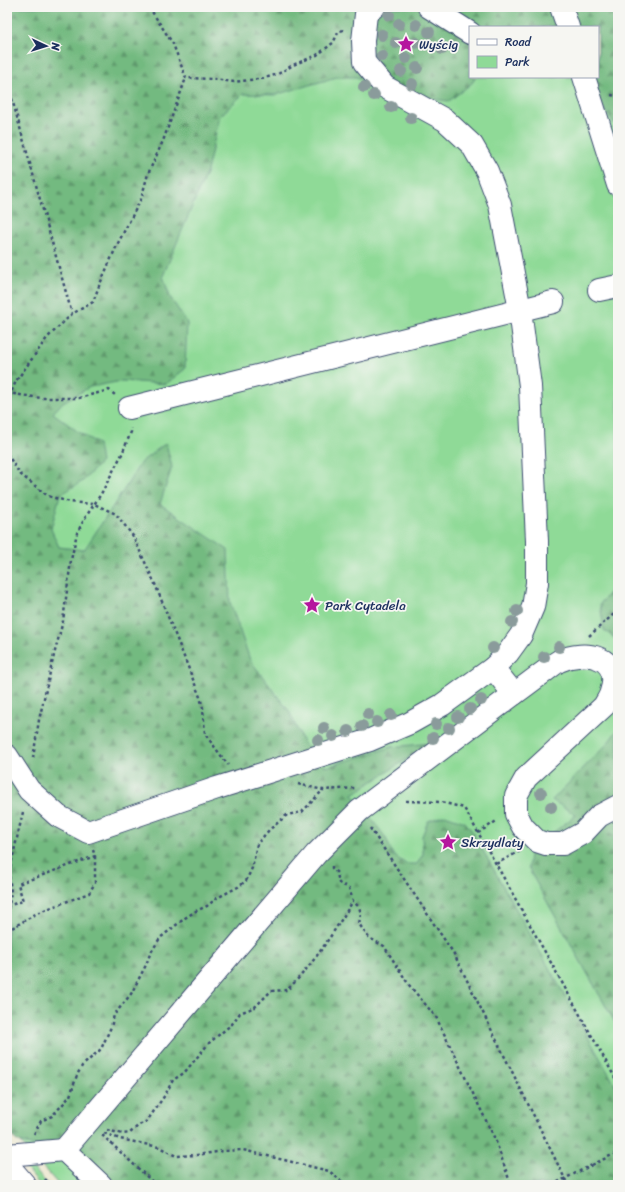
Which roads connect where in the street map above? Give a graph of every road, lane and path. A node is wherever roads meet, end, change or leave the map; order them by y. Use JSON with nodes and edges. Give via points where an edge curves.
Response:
{"nodes":[{"id":1,"x":149,"y":7,"type":"edge"},
{"id":2,"x":429,"y":7,"type":"edge"},
{"id":3,"x":561,"y":7,"type":"edge"},
{"id":4,"x":364,"y":9,"type":"edge"},
{"id":5,"x":568,"y":26,"type":"edge"},
{"id":6,"x":469,"y":31,"type":"edge"},
{"id":7,"x":186,"y":78,"type":"junction"},
{"id":8,"x":584,"y":78,"type":"edge"},
{"id":9,"x":7,"y":81,"type":"edge"},
{"id":10,"x":618,"y":185,"type":"edge"},
{"id":11,"x":553,"y":302,"type":"dead end"},
{"id":12,"x":520,"y":310,"type":"junction"},
{"id":13,"x":72,"y":314,"type":"junction"},
{"id":14,"x":9,"y":393,"type":"edge"},
{"id":15,"x":7,"y":402,"type":"edge"},
{"id":16,"x":129,"y":408,"type":"junction"},
{"id":17,"x":7,"y":454,"type":"edge"},
{"id":18,"x":94,"y":504,"type":"junction"},
{"id":19,"x":618,"y":612,"type":"edge"},
{"id":20,"x":588,"y":637,"type":"dead end"},
{"id":21,"x":493,"y":668,"type":"junction"},
{"id":22,"x":514,"y":694,"type":"junction"},
{"id":23,"x":7,"y":756,"type":"edge"},
{"id":24,"x":250,"y":778,"type":"junction"},
{"id":25,"x":296,"y":784,"type":"dead end"},
{"id":26,"x":29,"y":790,"type":"junction"},
{"id":27,"x":324,"y":790,"type":"junction"},
{"id":28,"x":365,"y":806,"type":"junction"},
{"id":29,"x":618,"y":806,"type":"edge"},
{"id":30,"x":537,"y":841,"type":"junction"},
{"id":31,"x":95,"y":856,"type":"dead end"},
{"id":32,"x":82,"y":860,"type":"dead end"},
{"id":33,"x":332,"y":862,"type":"dead end"},
{"id":34,"x":496,"y":864,"type":"junction"},
{"id":35,"x":353,"y":901,"type":"junction"},
{"id":36,"x":8,"y":905,"type":"edge"},
{"id":37,"x":7,"y":915,"type":"edge"},
{"id":38,"x":7,"y":931,"type":"edge"},
{"id":39,"x":618,"y":1083,"type":"edge"},
{"id":40,"x":93,"y":1126,"type":"junction"},
{"id":41,"x":32,"y":1138,"type":"dead end"},
{"id":42,"x":64,"y":1150,"type":"junction"},
{"id":43,"x":618,"y":1152,"type":"edge"},
{"id":44,"x":7,"y":1155,"type":"edge"},
{"id":45,"x":7,"y":1164,"type":"edge"},
{"id":46,"x":25,"y":1185,"type":"edge"},
{"id":47,"x":101,"y":1185,"type":"edge"},
{"id":48,"x":156,"y":1185,"type":"edge"},
{"id":49,"x":346,"y":1185,"type":"edge"},
{"id":50,"x":379,"y":1185,"type":"edge"},
{"id":51,"x":383,"y":1185,"type":"edge"},
{"id":52,"x":511,"y":1185,"type":"edge"},
{"id":53,"x":552,"y":1185,"type":"edge"},
{"id":54,"x":568,"y":1185,"type":"edge"}],
"edges":[{"from":1,"to":7,"type":"path","via":[[172,44]]},
{"from":2,"to":6,"type":"street"},
{"from":3,"to":5,"type":"street"},
{"from":4,"to":7,"type":"path","via":[[355,28],[339,31],[333,43],[317,55],[293,64],[278,74],[234,82]]},
{"from":4,"to":12,"type":"street","via":[[364,62],[385,87],[445,120],[472,145],[487,171],[500,205]]},
{"from":7,"to":13,"type":"path","via":[[148,174],[141,199],[117,245],[93,302]]},
{"from":8,"to":10,"type":"street"},
{"from":9,"to":13,"type":"path"},
{"from":11,"to":12,"type":"street"},
{"from":12,"to":16,"type":"street"},
{"from":12,"to":21,"type":"street","via":[[530,386],[537,541],[536,583],[533,607],[521,635]]},
{"from":13,"to":14,"type":"path","via":[[47,338]]},
{"from":14,"to":15,"type":"path"},
{"from":14,"to":16,"type":"path","via":[[41,398],[78,398],[109,390]]},
{"from":16,"to":18,"type":"path","via":[[131,432],[122,454]]},
{"from":17,"to":18,"type":"path","via":[[20,474],[48,496],[70,502]]},
{"from":18,"to":24,"type":"path","via":[[116,514],[133,536],[200,697],[205,734],[239,775]]},
{"from":18,"to":26,"type":"path","via":[[77,533],[63,621],[40,720]]},
{"from":19,"to":20,"type":"path"},
{"from":21,"to":22,"type":"street"},
{"from":21,"to":24,"type":"street","via":[[442,705],[410,723],[370,740]]},
{"from":22,"to":28,"type":"street"},
{"from":22,"to":30,"type":"street","via":[[559,661],[586,655],[609,665],[613,679],[611,693],[604,706],[526,778],[516,796],[516,814],[523,827]]},
{"from":23,"to":26,"type":"street"},
{"from":24,"to":26,"type":"street","via":[[88,832],[58,816]]},
{"from":25,"to":27,"type":"path"},
{"from":26,"to":36,"type":"path","via":[[9,873],[11,893]]},
{"from":27,"to":28,"type":"path","via":[[354,787],[366,791]]},
{"from":27,"to":41,"type":"path","via":[[302,812],[287,815],[257,844],[252,868],[246,881],[185,918],[160,938],[131,994],[114,1015],[101,1049],[82,1066],[70,1096],[52,1116],[41,1121]]},
{"from":28,"to":34,"type":"path","via":[[441,802],[464,808]]},
{"from":28,"to":40,"type":"street","via":[[316,854]]},
{"from":28,"to":54,"type":"path","via":[[454,954]]},
{"from":29,"to":30,"type":"street","via":[[599,816],[583,833],[563,844]]},
{"from":30,"to":34,"type":"path"},
{"from":31,"to":38,"type":"path","via":[[95,883],[89,893],[39,912]]},
{"from":32,"to":36,"type":"path","via":[[18,884],[23,901]]},
{"from":33,"to":35,"type":"path","via":[[339,883],[349,888]]},
{"from":34,"to":39,"type":"path"},
{"from":35,"to":40,"type":"path","via":[[302,975],[287,990],[271,991],[255,1007],[240,1013],[184,1073],[173,1080],[166,1095],[147,1121],[123,1134]]},
{"from":35,"to":52,"type":"path","via":[[360,906],[359,924],[369,938],[384,946],[410,985],[436,1017],[495,1138]]},
{"from":36,"to":37,"type":"path"},
{"from":40,"to":42,"type":"street"},
{"from":40,"to":48,"type":"path"},
{"from":40,"to":49,"type":"path","via":[[120,1139],[159,1147],[176,1156],[243,1150],[269,1156],[329,1171]]},
{"from":42,"to":44,"type":"street"},
{"from":42,"to":47,"type":"street"},
{"from":43,"to":53,"type":"path","bridge":true},
{"from":45,"to":46,"type":"street"},
{"from":50,"to":51,"type":"path"}]}
